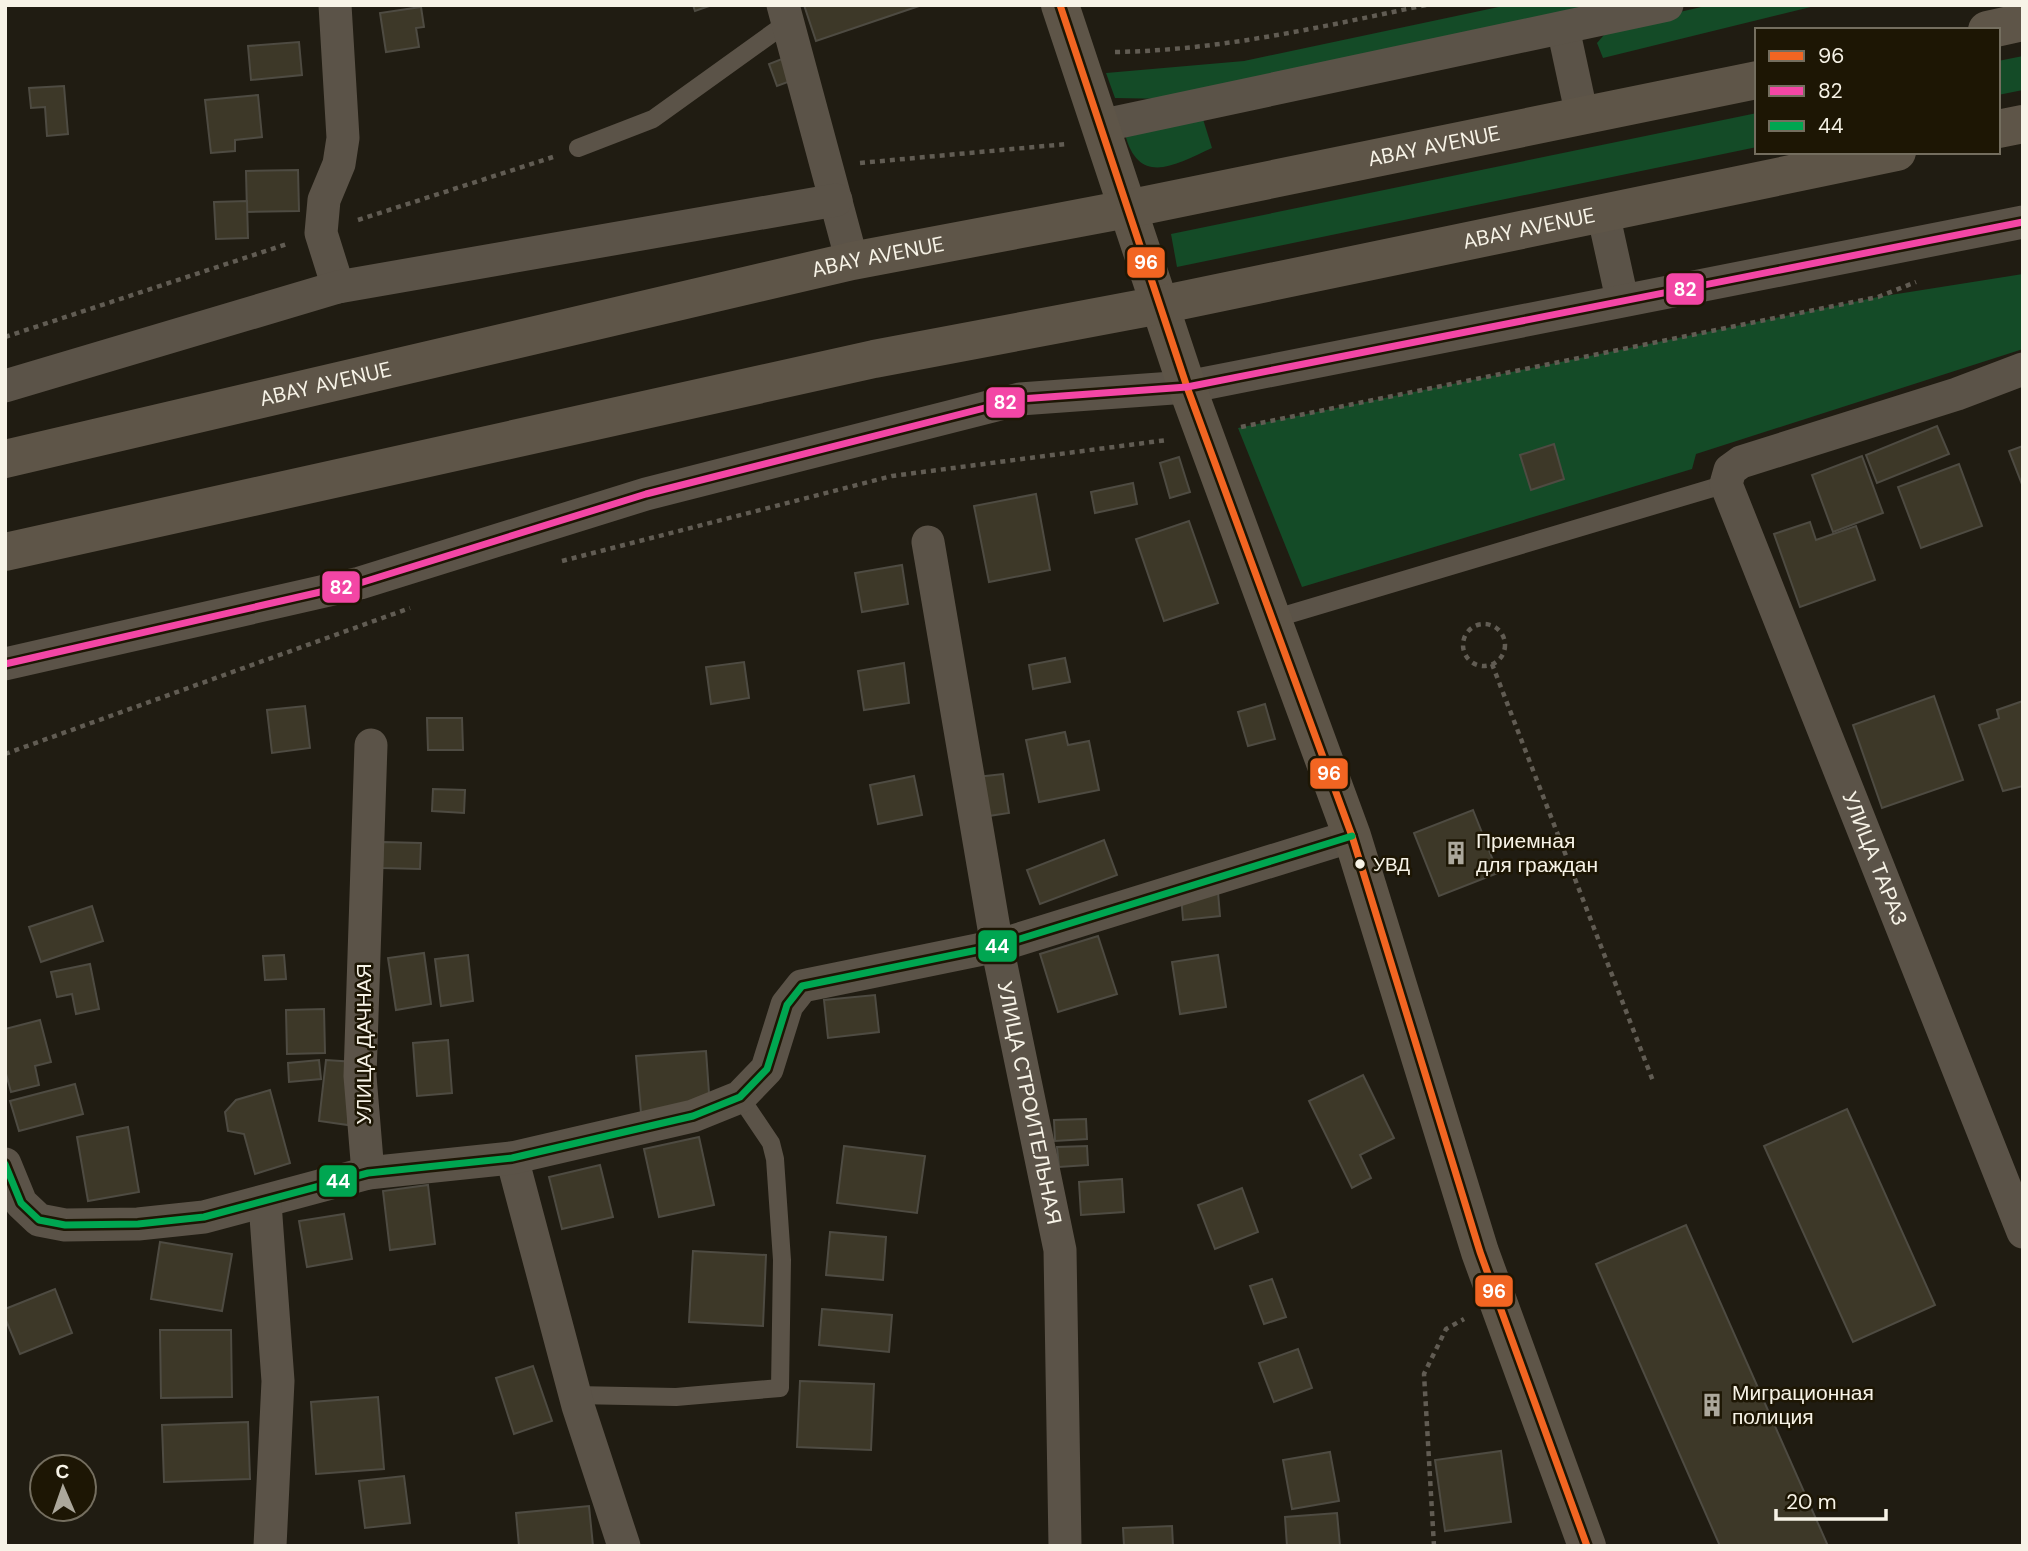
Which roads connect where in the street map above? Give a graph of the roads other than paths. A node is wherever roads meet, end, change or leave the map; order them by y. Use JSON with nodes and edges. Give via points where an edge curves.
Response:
{"nodes":[{"id":1,"x":335,"y":5,"type":"edge"},
{"id":2,"x":1060,"y":5,"type":"edge"},
{"id":3,"x":1667,"y":5,"type":"edge"},
{"id":4,"x":785,"y":13,"type":"edge"},
{"id":5,"x":2023,"y":22,"type":"edge"},
{"id":6,"x":1563,"y":28,"type":"junction"},
{"id":7,"x":1996,"y":28,"type":"edge"},
{"id":8,"x":1755,"y":80,"type":"edge"},
{"id":9,"x":1582,"y":116,"type":"junction"},
{"id":10,"x":2023,"y":124,"type":"edge"},
{"id":11,"x":1100,"y":126,"type":"junction"},
{"id":12,"x":2000,"y":129,"type":"edge"},
{"id":13,"x":578,"y":148,"type":"dead end"},
{"id":14,"x":1887,"y":154,"type":"edge"},
{"id":15,"x":836,"y":200,"type":"junction"},
{"id":16,"x":1127,"y":209,"type":"junction"},
{"id":17,"x":1603,"y":213,"type":"junction"},
{"id":18,"x":2023,"y":222,"type":"edge"},
{"id":19,"x":852,"y":261,"type":"junction"},
{"id":20,"x":338,"y":288,"type":"junction"},
{"id":21,"x":1622,"y":299,"type":"junction"},
{"id":22,"x":1160,"y":305,"type":"junction"},
{"id":23,"x":2023,"y":369,"type":"edge"},
{"id":24,"x":5,"y":386,"type":"edge"},
{"id":25,"x":1187,"y":387,"type":"junction"},
{"id":26,"x":5,"y":458,"type":"edge"},
{"id":27,"x":1726,"y":484,"type":"junction"},
{"id":28,"x":928,"y":542,"type":"dead end"},
{"id":29,"x":5,"y":552,"type":"edge"},
{"id":30,"x":1273,"y":619,"type":"junction"},
{"id":31,"x":5,"y":664,"type":"edge"},
{"id":32,"x":371,"y":745,"type":"dead end"},
{"id":33,"x":1352,"y":836,"type":"junction"},
{"id":34,"x":997,"y":946,"type":"junction"},
{"id":35,"x":740,"y":1097,"type":"junction"},
{"id":36,"x":512,"y":1158,"type":"junction"},
{"id":37,"x":5,"y":1164,"type":"edge"},
{"id":38,"x":368,"y":1173,"type":"junction"},
{"id":39,"x":265,"y":1203,"type":"junction"},
{"id":40,"x":2023,"y":1232,"type":"edge"},
{"id":41,"x":575,"y":1395,"type":"junction"},
{"id":42,"x":270,"y":1546,"type":"edge"},
{"id":43,"x":624,"y":1546,"type":"edge"},
{"id":44,"x":1065,"y":1546,"type":"edge"},
{"id":45,"x":1587,"y":1546,"type":"edge"}],
"edges":[{"from":1,"to":20,"type":"street","via":[[343,138],[339,164],[324,200],[321,233]]},
{"from":2,"to":11,"type":"main road"},
{"from":3,"to":6,"type":"street"},
{"from":4,"to":13,"type":"lane","via":[[653,119]]},
{"from":4,"to":15,"type":"street"},
{"from":5,"to":7,"type":"main road"},
{"from":6,"to":9,"type":"street"},
{"from":6,"to":11,"type":"street"},
{"from":8,"to":9,"type":"main road","name":"ABAY AVENUE"},
{"from":9,"to":16,"type":"main road","name":"ABAY AVENUE"},
{"from":10,"to":12,"type":"main road"},
{"from":11,"to":16,"type":"main road"},
{"from":14,"to":17,"type":"main road","name":"ABAY AVENUE"},
{"from":15,"to":19,"type":"street"},
{"from":15,"to":20,"type":"street"},
{"from":16,"to":19,"type":"main road","name":"ABAY AVENUE"},
{"from":16,"to":22,"type":"main road"},
{"from":17,"to":21,"type":"street"},
{"from":17,"to":22,"type":"main road","name":"ABAY AVENUE"},
{"from":18,"to":21,"type":"street"},
{"from":19,"to":26,"type":"main road","name":"ABAY AVENUE"},
{"from":20,"to":24,"type":"street"},
{"from":21,"to":25,"type":"street"},
{"from":22,"to":25,"type":"main road"},
{"from":22,"to":29,"type":"main road","via":[[874,359]]},
{"from":23,"to":27,"type":"street","via":[[1741,462],[1730,470]]},
{"from":25,"to":30,"type":"main road"},
{"from":25,"to":31,"type":"street","via":[[1020,399],[646,494],[360,583]]},
{"from":27,"to":30,"type":"lane"},
{"from":27,"to":40,"type":"street","name":"УЛИЦА ТАРАЗ"},
{"from":28,"to":34,"type":"street","name":"УЛИЦА СТРОИТЕЛЬНАЯ"},
{"from":30,"to":33,"type":"main road"},
{"from":32,"to":38,"type":"street","name":"УЛИЦА ДАЧНАЯ","via":[[360,1076]]},
{"from":33,"to":34,"type":"street"},
{"from":33,"to":45,"type":"main road","via":[[1480,1252]]},
{"from":34,"to":35,"type":"street","via":[[802,986],[787,1005],[767,1069]]},
{"from":34,"to":44,"type":"street","name":"УЛИЦА СТРОИТЕЛЬНАЯ","via":[[1060,1250]]},
{"from":35,"to":36,"type":"street","via":[[693,1116]]},
{"from":35,"to":41,"type":"lane","via":[[771,1143],[775,1158],[782,1260],[780,1388],[676,1397]]},
{"from":36,"to":38,"type":"street"},
{"from":36,"to":41,"type":"street"},
{"from":37,"to":39,"type":"street","via":[[21,1203],[39,1220],[65,1225],[138,1224]]},
{"from":38,"to":39,"type":"street","via":[[292,1191]]},
{"from":39,"to":42,"type":"street","via":[[278,1381]]},
{"from":41,"to":43,"type":"street"}]}
